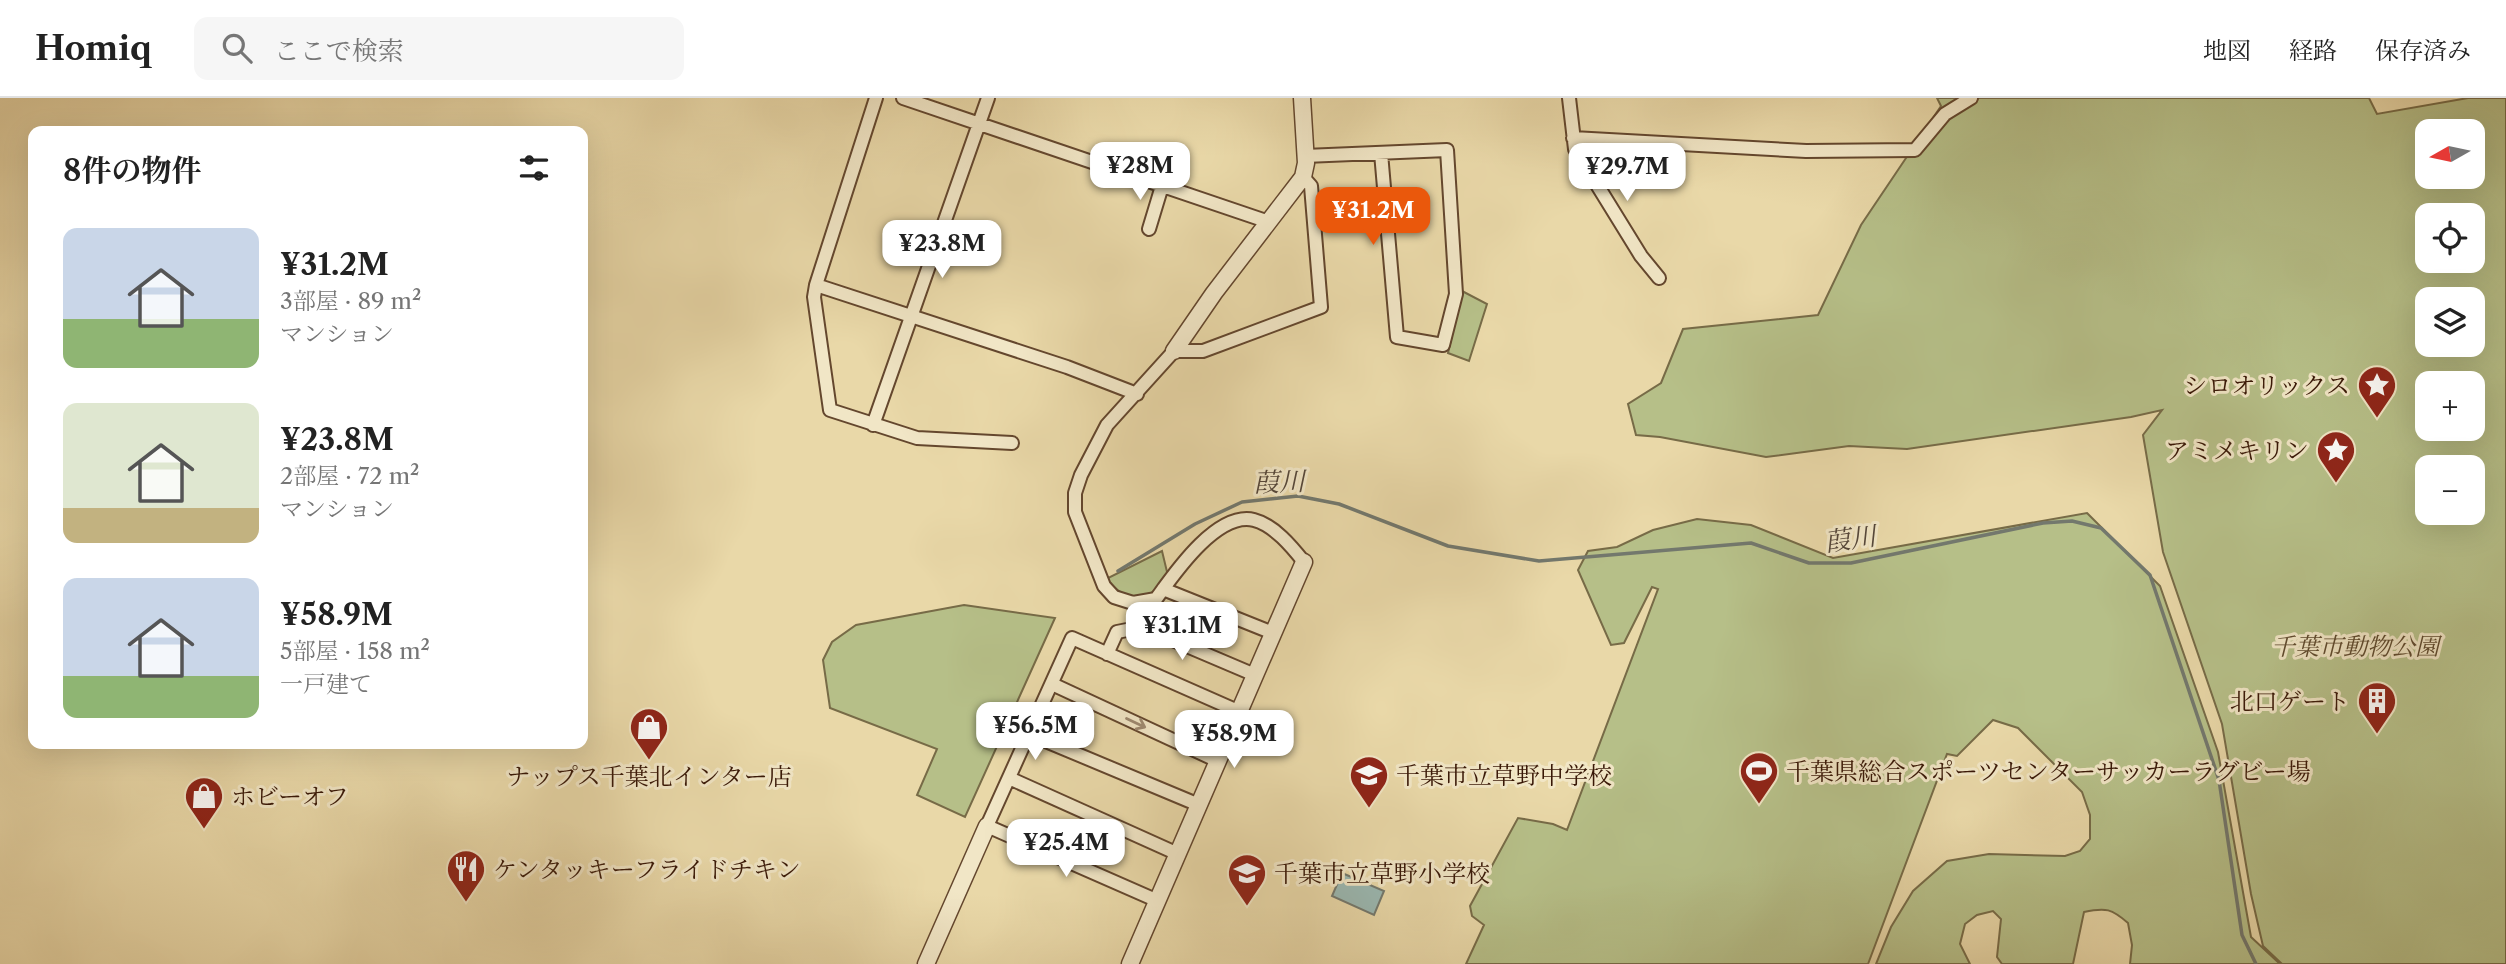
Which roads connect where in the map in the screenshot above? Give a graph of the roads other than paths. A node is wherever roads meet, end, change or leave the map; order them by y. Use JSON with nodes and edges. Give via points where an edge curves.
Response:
{"nodes":[{"id":1,"x":876,"y":98,"type":"edge"},
{"id":2,"x":903,"y":98,"type":"edge"},
{"id":3,"x":988,"y":98,"type":"edge"},
{"id":4,"x":1301,"y":98,"type":"edge"},
{"id":5,"x":1569,"y":98,"type":"edge"},
{"id":6,"x":1971,"y":98,"type":"edge"},
{"id":7,"x":980,"y":123,"type":"junction"},
{"id":8,"x":1573,"y":138,"type":"junction"},
{"id":9,"x":1381,"y":153,"type":"junction"},
{"id":10,"x":1305,"y":156,"type":"junction"},
{"id":11,"x":1303,"y":177,"type":"junction"},
{"id":12,"x":1162,"y":186,"type":"junction"},
{"id":13,"x":1269,"y":222,"type":"junction"},
{"id":14,"x":1149,"y":229,"type":"dead end"},
{"id":15,"x":1659,"y":278,"type":"dead end"},
{"id":16,"x":816,"y":285,"type":"junction"},
{"id":17,"x":912,"y":317,"type":"junction"},
{"id":18,"x":1174,"y":351,"type":"junction"},
{"id":19,"x":1137,"y":394,"type":"junction"},
{"id":20,"x":873,"y":425,"type":"junction"},
{"id":21,"x":1012,"y":443,"type":"dead end"},
{"id":22,"x":1304,"y":562,"type":"joint"},
{"id":23,"x":1163,"y":589,"type":"junction"},
{"id":24,"x":1273,"y":634,"type":"junction"},
{"id":25,"x":1107,"y":654,"type":"junction"},
{"id":26,"x":1255,"y":676,"type":"junction"},
{"id":27,"x":1052,"y":684,"type":"junction"},
{"id":28,"x":1240,"y":712,"type":"junction"},
{"id":29,"x":1029,"y":734,"type":"junction"},
{"id":30,"x":1218,"y":761,"type":"junction"},
{"id":31,"x":1009,"y":778,"type":"junction"},
{"id":32,"x":1199,"y":805,"type":"junction"},
{"id":33,"x":987,"y":827,"type":"junction"},
{"id":34,"x":1178,"y":854,"type":"junction"},
{"id":35,"x":1158,"y":901,"type":"junction"},
{"id":36,"x":926,"y":964,"type":"edge"},
{"id":37,"x":1130,"y":964,"type":"edge"}],
"edges":[{"from":1,"to":16,"type":"street"},
{"from":2,"to":7,"type":"street"},
{"from":3,"to":7,"type":"street"},
{"from":4,"to":10,"type":"street"},
{"from":5,"to":8,"type":"street"},
{"from":6,"to":8,"type":"street","via":[[1945,114],[1915,150],[1806,151]]},
{"from":7,"to":12,"type":"street"},
{"from":7,"to":17,"type":"street"},
{"from":8,"to":15,"type":"street","via":[[1575,149]]},
{"from":9,"to":9,"type":"street","via":[[1398,337],[1443,345],[1456,293],[1447,150]]},
{"from":9,"to":10,"type":"street"},
{"from":10,"to":11,"type":"street"},
{"from":11,"to":13,"type":"street"},
{"from":11,"to":18,"type":"street","via":[[1311,186],[1321,307],[1203,351]]},
{"from":12,"to":13,"type":"street"},
{"from":12,"to":14,"type":"street"},
{"from":13,"to":18,"type":"street"},
{"from":16,"to":17,"type":"street"},
{"from":16,"to":20,"type":"street","via":[[830,410]]},
{"from":17,"to":19,"type":"street"},
{"from":17,"to":20,"type":"street"},
{"from":18,"to":19,"type":"street"},
{"from":19,"to":23,"type":"street","via":[[1107,425],[1081,475],[1075,512],[1098,574],[1114,597],[1133,603],[1156,599]]},
{"from":20,"to":21,"type":"street","via":[[917,438]]},
{"from":22,"to":23,"type":"street","via":[[1270,529],[1245,519],[1210,536],[1179,565]]},
{"from":22,"to":24,"type":"street"},
{"from":23,"to":24,"type":"street"},
{"from":24,"to":26,"type":"street"},
{"from":25,"to":26,"type":"street","via":[[1117,632],[1142,626]]},
{"from":25,"to":27,"type":"street","via":[[1072,638]]},
{"from":25,"to":28,"type":"street"},
{"from":26,"to":28,"type":"street"},
{"from":27,"to":29,"type":"street"},
{"from":27,"to":30,"type":"street","one_way":true},
{"from":28,"to":30,"type":"street"},
{"from":29,"to":31,"type":"street"},
{"from":29,"to":32,"type":"street"},
{"from":30,"to":32,"type":"street"},
{"from":31,"to":33,"type":"street"},
{"from":31,"to":34,"type":"street"},
{"from":32,"to":34,"type":"street"},
{"from":33,"to":35,"type":"street"},
{"from":33,"to":36,"type":"street"},
{"from":34,"to":35,"type":"street"},
{"from":35,"to":37,"type":"street"}]}
